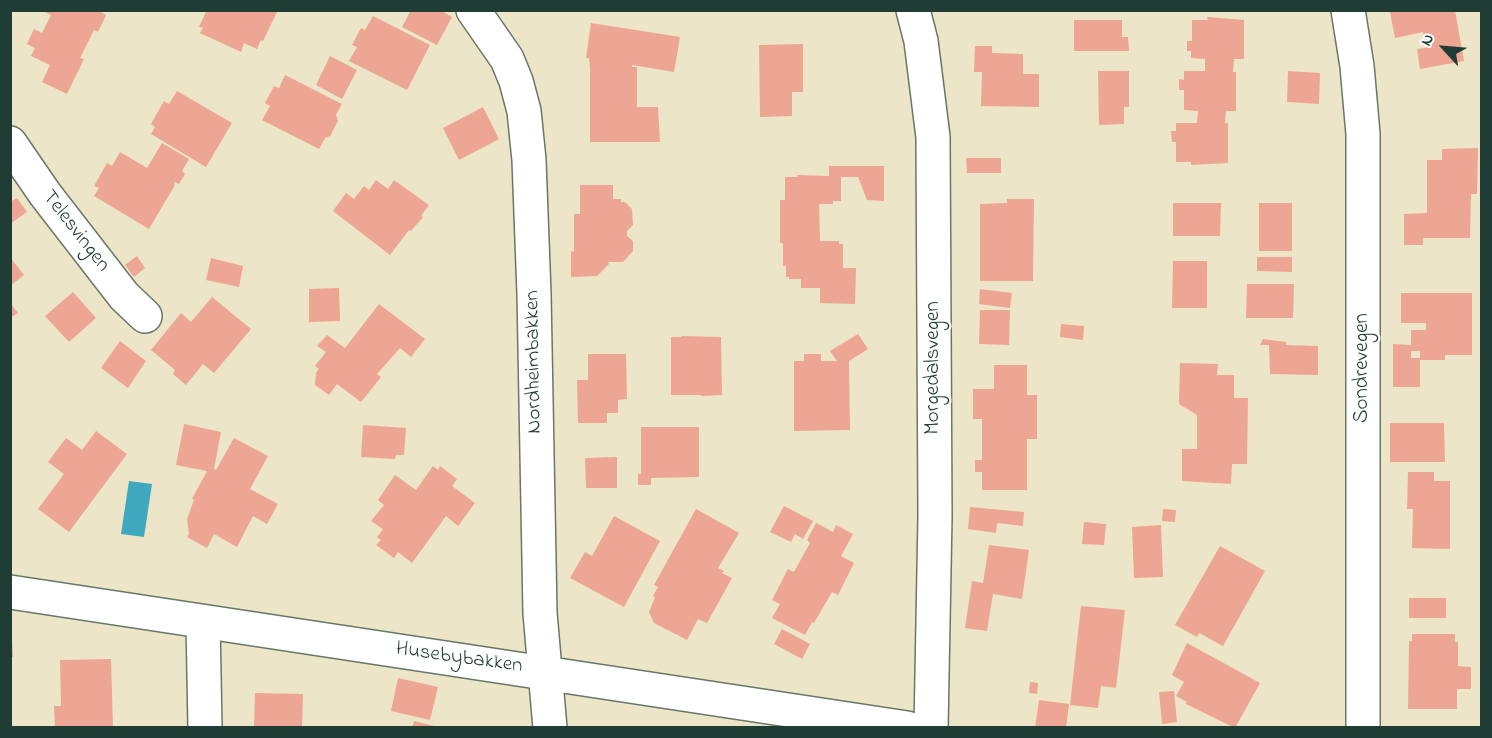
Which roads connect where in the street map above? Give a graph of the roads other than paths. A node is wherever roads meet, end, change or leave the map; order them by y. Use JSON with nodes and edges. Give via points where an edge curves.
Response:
{"nodes":[{"id":1,"x":473,"y":10,"type":"edge"},
{"id":2,"x":913,"y":10,"type":"edge"},
{"id":3,"x":1348,"y":10,"type":"edge"},
{"id":4,"x":10,"y":143,"type":"edge"},
{"id":5,"x":145,"y":316,"type":"dead end"},
{"id":6,"x":10,"y":592,"type":"edge"},
{"id":7,"x":203,"y":622,"type":"junction"},
{"id":8,"x":545,"y":672,"type":"junction"},
{"id":9,"x":205,"y":728,"type":"edge"},
{"id":10,"x":550,"y":728,"type":"edge"},
{"id":11,"x":907,"y":728,"type":"edge"},
{"id":12,"x":932,"y":728,"type":"edge"},
{"id":13,"x":1363,"y":728,"type":"edge"}],
"edges":[{"from":1,"to":8,"type":"street","name":"Nordheimbakken","via":[[507,59],[525,121]]},
{"from":2,"to":12,"type":"street","name":"Morgedalsvegen","via":[[921,41],[933,137]]},
{"from":3,"to":13,"type":"street","name":"Sondrevegen","via":[[1358,66],[1363,134]]},
{"from":4,"to":5,"type":"street","name":"Telesvingen","via":[[52,204],[124,296]]},
{"from":6,"to":7,"type":"street","name":"Husebybakken"},
{"from":7,"to":8,"type":"street","name":"Husebybakken"},
{"from":7,"to":9,"type":"street"},
{"from":8,"to":10,"type":"street","name":"Nordheimbakken"},
{"from":8,"to":11,"type":"street","name":"Husebybakken"}]}
